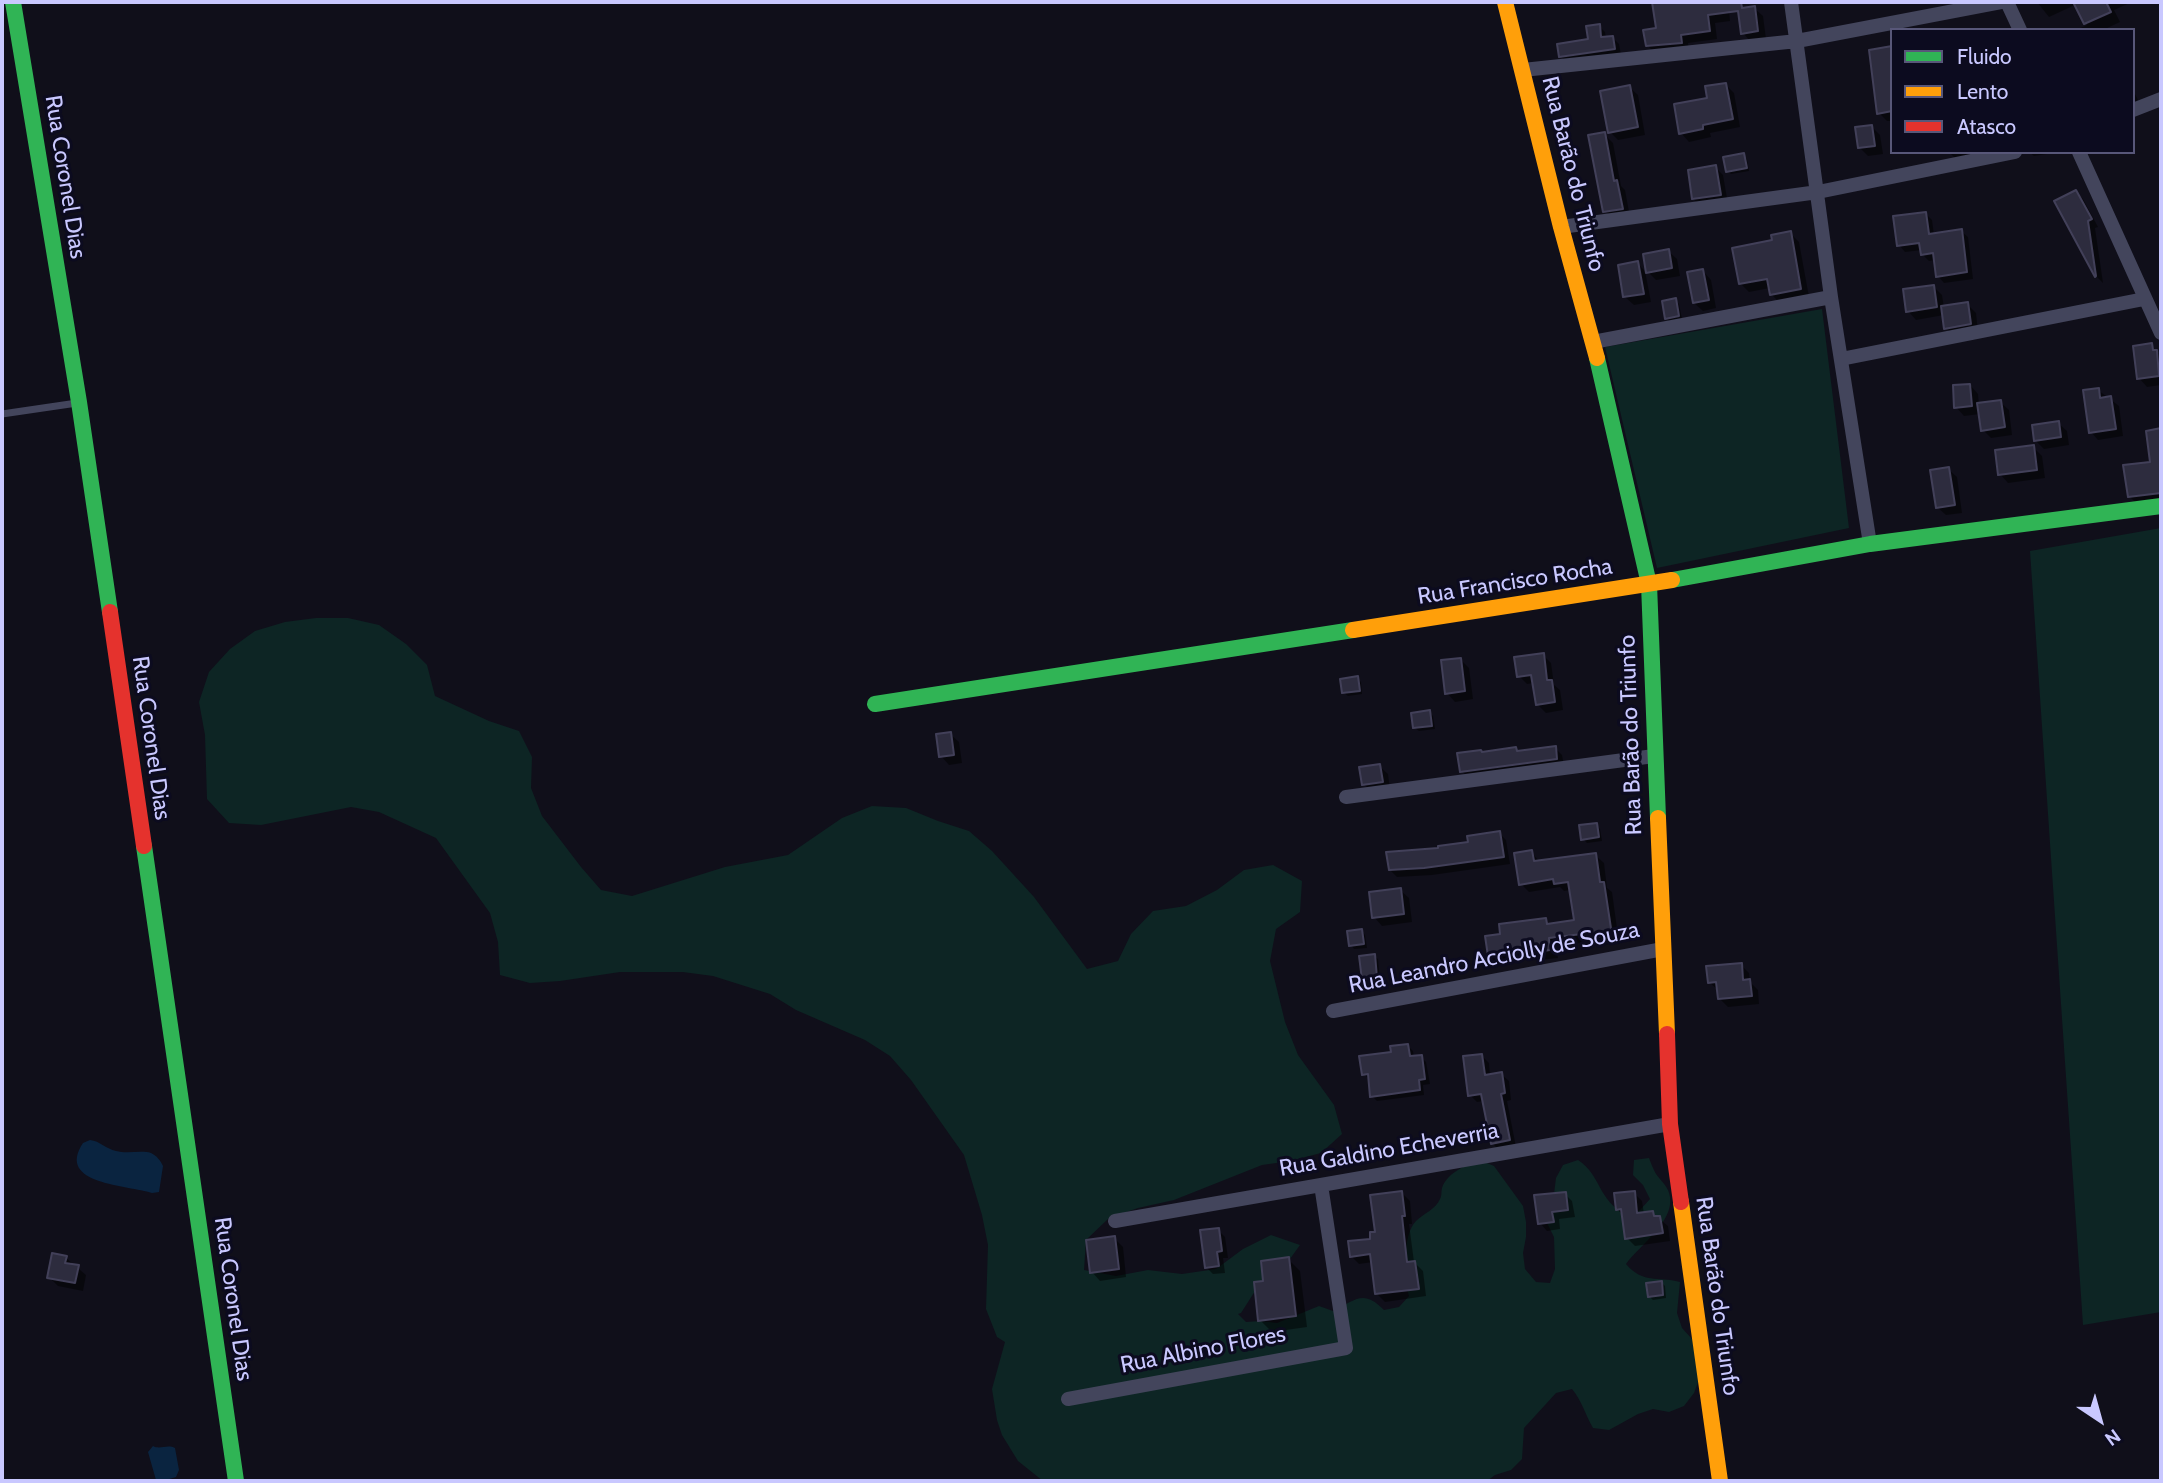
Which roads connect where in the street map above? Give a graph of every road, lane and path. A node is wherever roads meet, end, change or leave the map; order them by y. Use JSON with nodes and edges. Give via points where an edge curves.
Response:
{"nodes":[{"id":1,"x":13,"y":2,"type":"edge"},
{"id":2,"x":1505,"y":2,"type":"edge"},
{"id":3,"x":1791,"y":2,"type":"edge"},
{"id":4,"x":2001,"y":2,"type":"edge"},
{"id":5,"x":2007,"y":2,"type":"edge"},
{"id":6,"x":2019,"y":28,"type":"edge"},
{"id":7,"x":1797,"y":41,"type":"junction"},
{"id":8,"x":1523,"y":70,"type":"junction"},
{"id":9,"x":2161,"y":99,"type":"edge"},
{"id":10,"x":2135,"y":109,"type":"edge"},
{"id":11,"x":2005,"y":154,"type":"edge"},
{"id":12,"x":2080,"y":154,"type":"edge"},
{"id":13,"x":1818,"y":192,"type":"junction"},
{"id":14,"x":1561,"y":226,"type":"junction"},
{"id":15,"x":1831,"y":297,"type":"junction"},
{"id":16,"x":2144,"y":299,"type":"junction"},
{"id":17,"x":2156,"y":313,"type":"edge"},
{"id":18,"x":2161,"y":334,"type":"edge"},
{"id":19,"x":1593,"y":342,"type":"junction"},
{"id":20,"x":1841,"y":359,"type":"junction"},
{"id":21,"x":79,"y":402,"type":"junction"},
{"id":22,"x":2,"y":414,"type":"edge"},
{"id":23,"x":2161,"y":506,"type":"edge"},
{"id":24,"x":1870,"y":544,"type":"junction"},
{"id":25,"x":1648,"y":584,"type":"junction"},
{"id":26,"x":875,"y":704,"type":"dead end"},
{"id":27,"x":1654,"y":756,"type":"junction"},
{"id":28,"x":1346,"y":797,"type":"dead end"},
{"id":29,"x":1663,"y":949,"type":"junction"},
{"id":30,"x":1334,"y":1011,"type":"dead end"},
{"id":31,"x":1670,"y":1124,"type":"junction"},
{"id":32,"x":1321,"y":1185,"type":"junction"},
{"id":33,"x":1115,"y":1221,"type":"dead end"},
{"id":34,"x":1068,"y":1399,"type":"dead end"},
{"id":35,"x":236,"y":1481,"type":"edge"},
{"id":36,"x":1720,"y":1481,"type":"edge"}],
"edges":[{"from":1,"to":21,"type":"street","name":"Rua Coronel Dias"},
{"from":2,"to":8,"type":"street","name":"Rua Barão do Triunfo"},
{"from":3,"to":7,"type":"street"},
{"from":4,"to":7,"type":"street"},
{"from":5,"to":6,"type":"street"},
{"from":7,"to":8,"type":"street"},
{"from":7,"to":13,"type":"street"},
{"from":8,"to":14,"type":"street","name":"Rua Barão do Triunfo"},
{"from":9,"to":10,"type":"street"},
{"from":11,"to":13,"type":"street"},
{"from":12,"to":16,"type":"street"},
{"from":13,"to":14,"type":"street"},
{"from":13,"to":15,"type":"street"},
{"from":14,"to":19,"type":"street","name":"Rua Barão do Triunfo"},
{"from":15,"to":19,"type":"street"},
{"from":15,"to":20,"type":"street"},
{"from":16,"to":17,"type":"street"},
{"from":16,"to":20,"type":"street"},
{"from":17,"to":18,"type":"street"},
{"from":19,"to":25,"type":"street","name":"Rua Barão do Triunfo"},
{"from":20,"to":24,"type":"street"},
{"from":21,"to":22,"type":"lane"},
{"from":21,"to":35,"type":"street","name":"Rua Coronel Dias"},
{"from":23,"to":24,"type":"street","name":"Rua Francisco Rocha"},
{"from":24,"to":25,"type":"street","name":"Rua Francisco Rocha"},
{"from":25,"to":26,"type":"street","name":"Rua Francisco Rocha"},
{"from":25,"to":27,"type":"street","name":"Rua Barão do Triunfo"},
{"from":27,"to":28,"type":"street"},
{"from":27,"to":29,"type":"street","name":"Rua Barão do Triunfo"},
{"from":29,"to":30,"type":"street","name":"Rua Leandro Acciolly de Souza"},
{"from":29,"to":31,"type":"street","name":"Rua Barão do Triunfo"},
{"from":31,"to":32,"type":"street","name":"Rua Galdino Echeverria"},
{"from":31,"to":36,"type":"street","name":"Rua Barão do Triunfo"},
{"from":32,"to":33,"type":"street","name":"Rua Galdino Echeverria"},
{"from":32,"to":34,"type":"street","name":"Rua Albino Flores","via":[[1346,1348]]}]}
